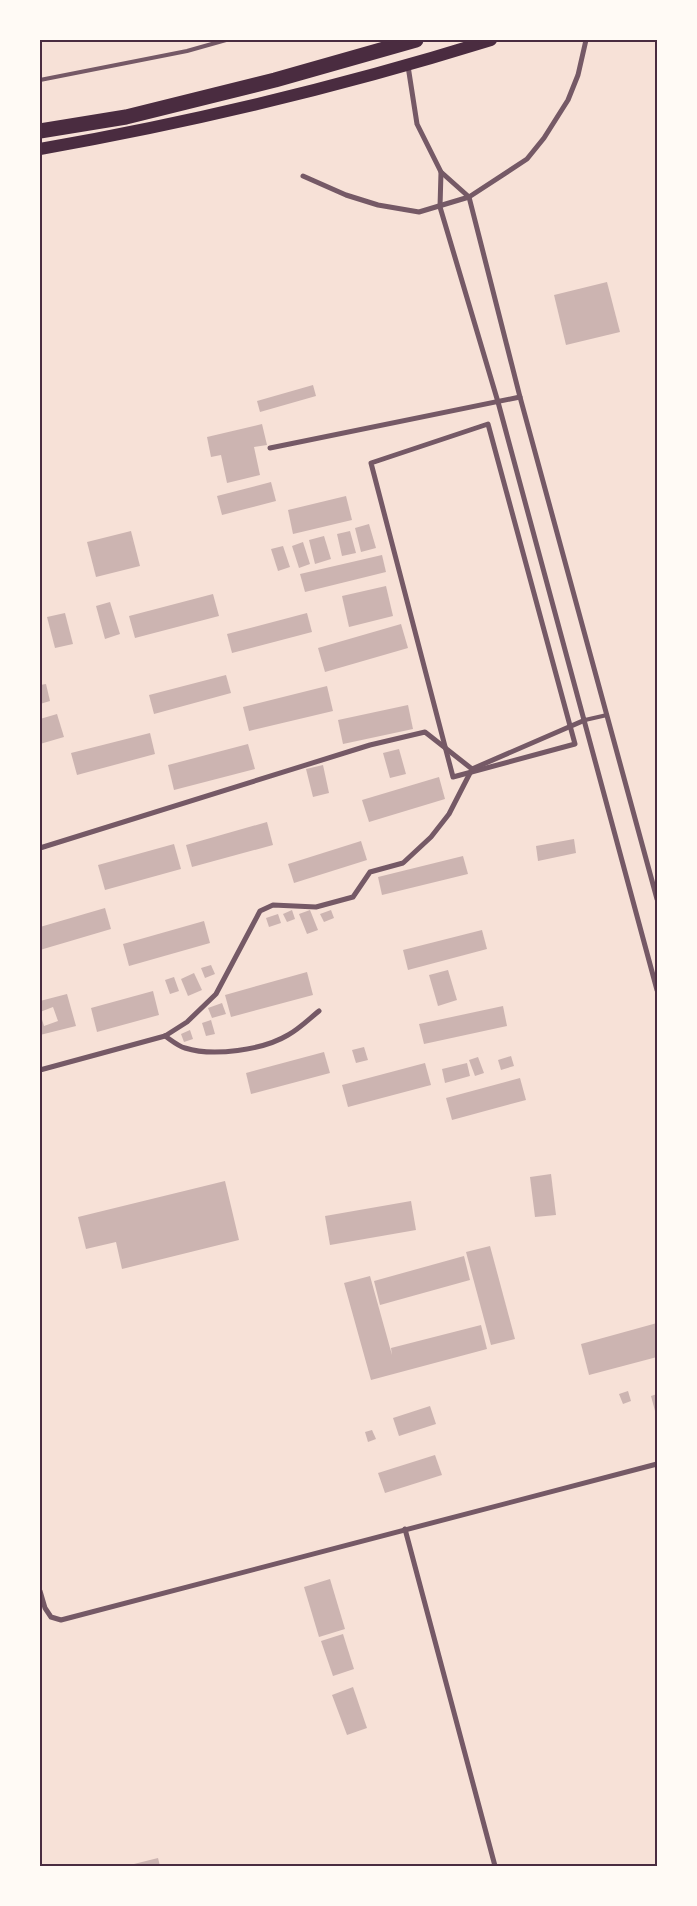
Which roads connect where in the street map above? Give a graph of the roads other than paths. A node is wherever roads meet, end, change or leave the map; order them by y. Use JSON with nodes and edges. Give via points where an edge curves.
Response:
{"nodes":[{"id":1,"x":226,"y":40,"type":"edge"},
{"id":2,"x":416,"y":40,"type":"edge"},
{"id":3,"x":491,"y":40,"type":"edge"},
{"id":4,"x":586,"y":40,"type":"edge"},
{"id":5,"x":408,"y":66,"type":"junction"},
{"id":6,"x":40,"y":80,"type":"edge"},
{"id":7,"x":40,"y":131,"type":"edge"},
{"id":8,"x":40,"y":149,"type":"edge"},
{"id":9,"x":440,"y":172,"type":"junction"},
{"id":10,"x":303,"y":176,"type":"dead end"},
{"id":11,"x":469,"y":197,"type":"junction"},
{"id":12,"x":440,"y":207,"type":"junction"},
{"id":13,"x":520,"y":397,"type":"junction"},
{"id":14,"x":498,"y":402,"type":"junction"},
{"id":15,"x":488,"y":424,"type":"joint"},
{"id":16,"x":270,"y":448,"type":"dead end"},
{"id":17,"x":607,"y":715,"type":"junction"},
{"id":18,"x":585,"y":720,"type":"junction"},
{"id":19,"x":472,"y":769,"type":"junction"},
{"id":20,"x":40,"y":848,"type":"edge"},
{"id":21,"x":657,"y":899,"type":"edge"},
{"id":22,"x":657,"y":990,"type":"edge"},
{"id":23,"x":319,"y":1011,"type":"dead end"},
{"id":24,"x":165,"y":1036,"type":"junction"},
{"id":25,"x":40,"y":1070,"type":"edge"},
{"id":26,"x":657,"y":1464,"type":"edge"},
{"id":27,"x":405,"y":1529,"type":"junction"},
{"id":28,"x":40,"y":1591,"type":"edge"},
{"id":29,"x":496,"y":1866,"type":"edge"}],
"edges":[{"from":1,"to":6,"type":"lane"},
{"from":2,"to":7,"type":"highway","via":[[275,80],[144,112]]},
{"from":3,"to":5,"type":"main road"},
{"from":4,"to":11,"type":"street","via":[[568,100],[544,138],[527,159]]},
{"from":5,"to":8,"type":"main road","via":[[305,94]]},
{"from":5,"to":9,"type":"street","via":[[416,124]]},
{"from":9,"to":11,"type":"street"},
{"from":9,"to":12,"type":"street"},
{"from":10,"to":12,"type":"street","via":[[346,196],[378,205],[419,212]]},
{"from":11,"to":12,"type":"street"},
{"from":11,"to":13,"type":"street"},
{"from":12,"to":14,"type":"street"},
{"from":13,"to":14,"type":"street"},
{"from":13,"to":17,"type":"street"},
{"from":14,"to":16,"type":"street"},
{"from":14,"to":18,"type":"street"},
{"from":15,"to":15,"type":"street","via":[[371,462],[453,777],[575,744]]},
{"from":17,"to":18,"type":"lane"},
{"from":17,"to":21,"type":"street"},
{"from":18,"to":19,"type":"street"},
{"from":18,"to":22,"type":"street"},
{"from":19,"to":20,"type":"street","via":[[425,732],[370,745]]},
{"from":19,"to":24,"type":"street","via":[[449,814],[431,837],[403,863],[370,872],[353,897],[316,907],[273,905],[260,911],[216,994],[187,1022]]},
{"from":23,"to":24,"type":"street","via":[[272,1044],[219,1052],[184,1048]]},
{"from":24,"to":25,"type":"street"},
{"from":26,"to":27,"type":"street"},
{"from":27,"to":28,"type":"street","via":[[61,1620],[51,1618]]},
{"from":27,"to":29,"type":"street"}]}
